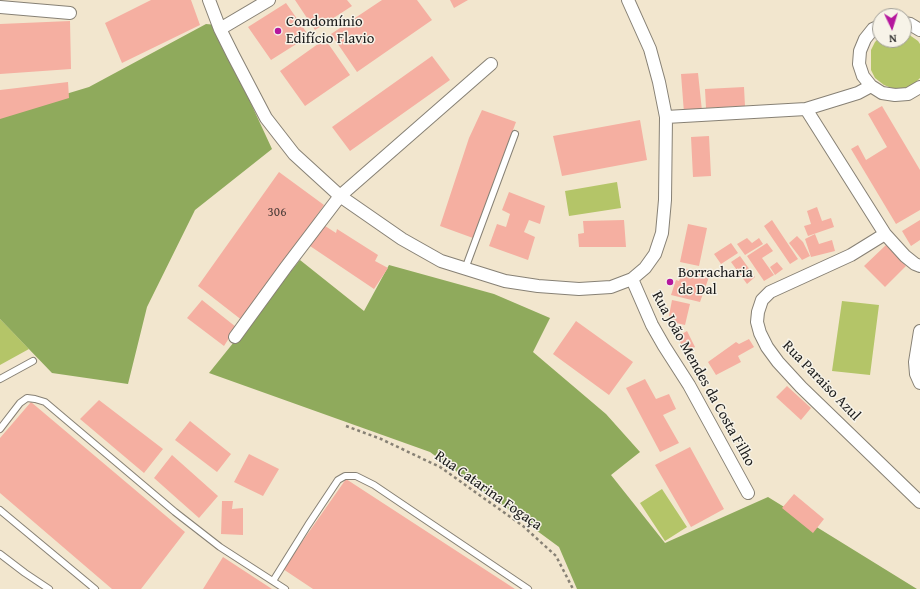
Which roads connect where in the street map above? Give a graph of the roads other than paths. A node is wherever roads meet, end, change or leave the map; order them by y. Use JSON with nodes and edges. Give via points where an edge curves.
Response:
{"nodes":[{"id":1,"x":209,"y":0,"type":"edge"},
{"id":2,"x":269,"y":0,"type":"edge"},
{"id":3,"x":628,"y":0,"type":"edge"},
{"id":4,"x":0,"y":7,"type":"edge"},
{"id":5,"x":70,"y":13,"type":"dead end"},
{"id":6,"x":220,"y":29,"type":"junction"},
{"id":7,"x":872,"y":30,"type":"edge"},
{"id":8,"x":491,"y":64,"type":"dead end"},
{"id":9,"x":871,"y":86,"type":"junction"},
{"id":10,"x":920,"y":87,"type":"edge"},
{"id":11,"x":806,"y":109,"type":"junction"},
{"id":12,"x":666,"y":117,"type":"junction"},
{"id":13,"x":515,"y":134,"type":"dead end"},
{"id":14,"x":340,"y":196,"type":"junction"},
{"id":15,"x":885,"y":234,"type":"junction"},
{"id":16,"x":920,"y":266,"type":"edge"},
{"id":17,"x":465,"y":269,"type":"junction"},
{"id":18,"x":632,"y":279,"type":"junction"},
{"id":19,"x":920,"y":331,"type":"edge"},
{"id":20,"x":235,"y":337,"type":"dead end"},
{"id":21,"x":33,"y":361,"type":"dead end"},
{"id":22,"x":0,"y":379,"type":"edge"},
{"id":23,"x":920,"y":383,"type":"edge"},
{"id":24,"x":0,"y":430,"type":"edge"},
{"id":25,"x":748,"y":493,"type":"dead end"},
{"id":26,"x":920,"y":502,"type":"edge"},
{"id":27,"x":0,"y":510,"type":"edge"},
{"id":28,"x":0,"y":554,"type":"edge"},
{"id":29,"x":273,"y":581,"type":"junction"},
{"id":30,"x":49,"y":589,"type":"edge"},
{"id":31,"x":95,"y":589,"type":"edge"},
{"id":32,"x":285,"y":589,"type":"edge"},
{"id":33,"x":528,"y":589,"type":"edge"}],
"edges":[{"from":1,"to":6,"type":"street"},
{"from":2,"to":6,"type":"street"},
{"from":3,"to":12,"type":"street","via":[[650,49]]},
{"from":4,"to":5,"type":"street"},
{"from":6,"to":14,"type":"street","via":[[266,118],[294,154]]},
{"from":7,"to":9,"type":"street","via":[[860,51],[859,64],[863,76]]},
{"from":8,"to":14,"type":"street"},
{"from":9,"to":10,"type":"street","via":[[882,93],[895,95],[908,94]]},
{"from":9,"to":11,"type":"street","via":[[858,94]]},
{"from":11,"to":12,"type":"street"},
{"from":11,"to":15,"type":"street"},
{"from":12,"to":18,"type":"street","via":[[666,200],[662,233],[655,254],[645,268]]},
{"from":13,"to":17,"type":"lane"},
{"from":14,"to":17,"type":"street","via":[[402,239],[441,260]]},
{"from":14,"to":20,"type":"street"},
{"from":15,"to":16,"type":"street","via":[[894,246]]},
{"from":15,"to":26,"type":"street","name":"Rua Paraiso Azul","via":[[851,255],[770,292],[762,300],[757,322],[767,347],[801,387]]},
{"from":17,"to":18,"type":"street","via":[[505,281],[579,289],[611,287]]},
{"from":18,"to":25,"type":"street","name":"Rua João Mendes da Costa Filho","via":[[655,330],[706,415]]},
{"from":19,"to":23,"type":"street","via":[[915,362]]},
{"from":21,"to":22,"type":"lane"},
{"from":24,"to":29,"type":"lane","via":[[20,403],[27,398],[45,402],[220,547]]},
{"from":27,"to":31,"type":"lane"},
{"from":28,"to":30,"type":"lane"},
{"from":29,"to":32,"type":"lane"},
{"from":29,"to":33,"type":"lane","via":[[338,480],[345,476],[356,476],[374,485]]}]}
